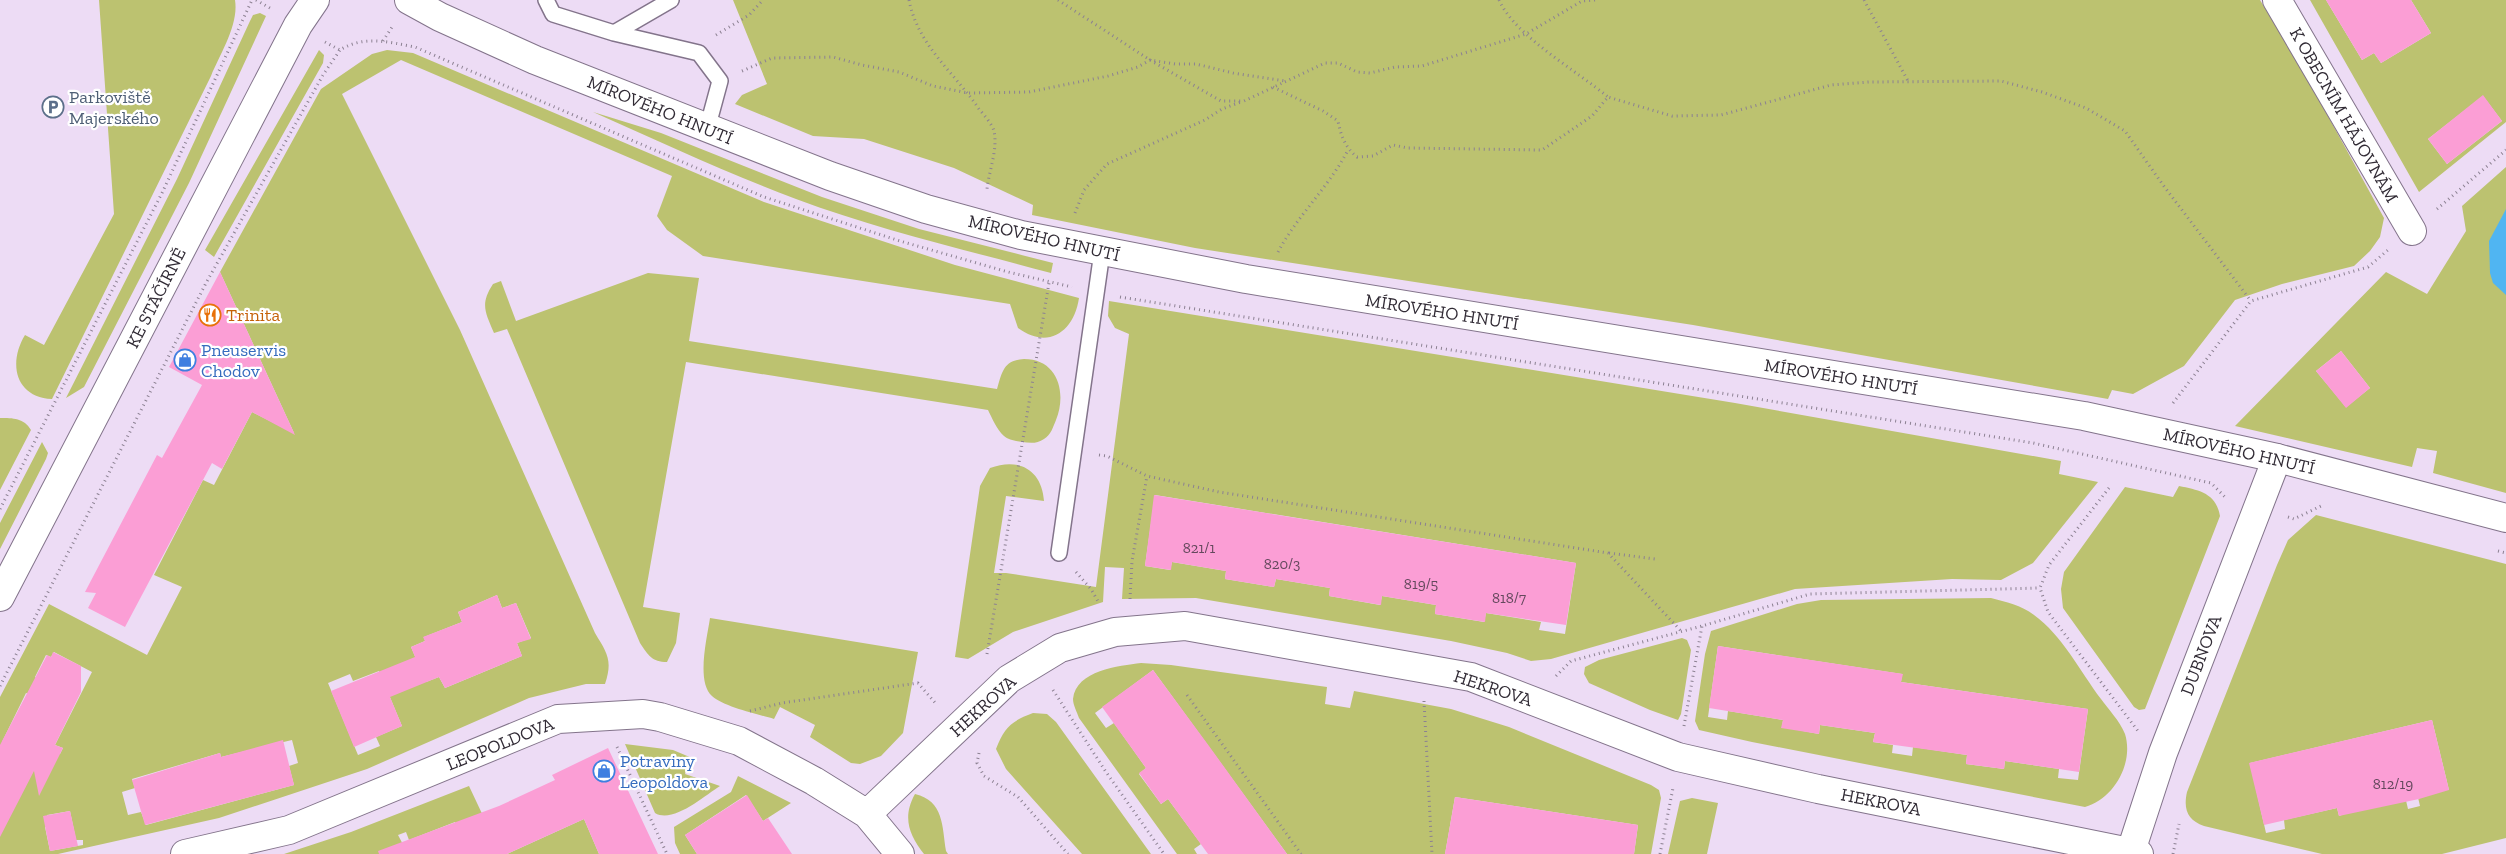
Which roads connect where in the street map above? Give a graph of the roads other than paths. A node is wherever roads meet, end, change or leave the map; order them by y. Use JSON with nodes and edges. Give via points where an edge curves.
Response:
{"nodes":[{"id":1,"x":315,"y":0,"type":"edge"},
{"id":2,"x":408,"y":0,"type":"edge"},
{"id":3,"x":546,"y":0,"type":"edge"},
{"id":4,"x":671,"y":0,"type":"edge"},
{"id":5,"x":2277,"y":0,"type":"edge"},
{"id":6,"x":614,"y":33,"type":"junction"},
{"id":7,"x":707,"y":129,"type":"junction"},
{"id":8,"x":2412,"y":230,"type":"road end"},
{"id":9,"x":1102,"y":252,"type":"junction"},
{"id":10,"x":2277,"y":458,"type":"junction"},
{"id":11,"x":2506,"y":518,"type":"edge"},
{"id":12,"x":1059,"y":553,"type":"road end"},
{"id":13,"x":0,"y":597,"type":"edge"},
{"id":14,"x":867,"y":814,"type":"junction"},
{"id":15,"x":2133,"y":853,"type":"edge"},
{"id":16,"x":185,"y":854,"type":"edge"},
{"id":17,"x":900,"y":854,"type":"edge"}],
"edges":[{"from":1,"to":13,"type":"street","name":"KE STÁČÍRNĚ","via":[[298,24]]},
{"from":2,"to":7,"type":"street","name":"MÍROVÉHO HNUTÍ","via":[[535,60]]},
{"from":3,"to":6,"type":"lane","via":[[553,14]]},
{"from":4,"to":6,"type":"lane"},
{"from":5,"to":8,"type":"street","name":"K OBECNÍM HÁJOVNÁM"},
{"from":6,"to":7,"type":"lane","via":[[699,53],[720,80]]},
{"from":7,"to":9,"type":"street","name":"MÍROVÉHO HNUTÍ","via":[[926,209],[1021,235]]},
{"from":9,"to":10,"type":"street","name":"MÍROVÉHO HNUTÍ","via":[[1271,283],[2084,416]]},
{"from":9,"to":12,"type":"lane"},
{"from":10,"to":11,"type":"street","name":"MÍROVÉHO HNUTÍ"},
{"from":10,"to":15,"type":"street","name":"DUBNOVA","via":[[2163,753]]},
{"from":14,"to":15,"type":"street","name":"HEKROVA","via":[[1009,680],[1060,648],[1116,632],[1185,626],[1471,677],[1678,757]]},
{"from":14,"to":16,"type":"street","name":"LEOPOLDOVA","via":[[739,741],[643,714],[558,719],[289,830]]},
{"from":14,"to":17,"type":"street","name":"LEOPOLDOVA"}]}
